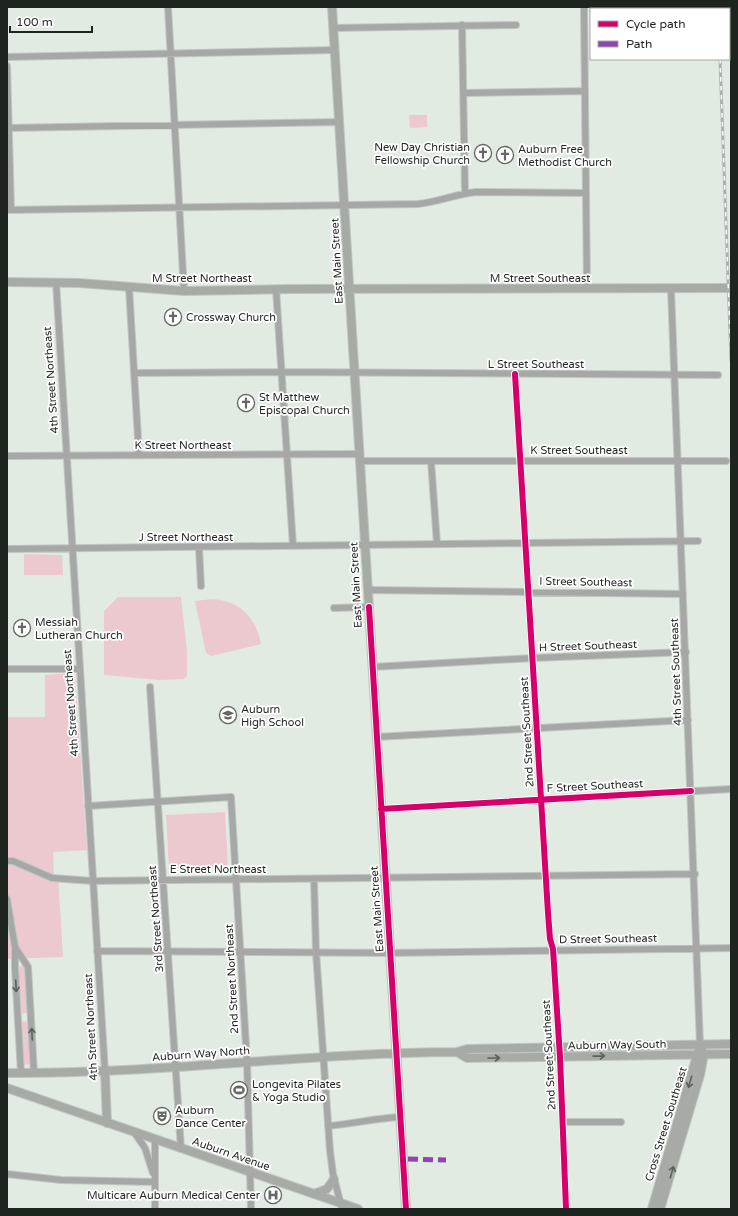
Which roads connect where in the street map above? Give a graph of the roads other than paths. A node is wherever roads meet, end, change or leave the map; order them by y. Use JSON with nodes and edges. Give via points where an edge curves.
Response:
{"nodes":[{"id":1,"x":168,"y":7,"type":"edge"},
{"id":2,"x":332,"y":7,"type":"edge"},
{"id":3,"x":584,"y":7,"type":"edge"},
{"id":4,"x":462,"y":25,"type":"junction"},
{"id":5,"x":516,"y":25,"type":"dead end"},
{"id":6,"x":334,"y":28,"type":"junction"},
{"id":7,"x":588,"y":33,"type":"edge"},
{"id":8,"x":335,"y":50,"type":"junction"},
{"id":9,"x":170,"y":54,"type":"junction"},
{"id":10,"x":7,"y":57,"type":"edge"},
{"id":11,"x":7,"y":66,"type":"edge"},
{"id":12,"x":585,"y":91,"type":"junction"},
{"id":13,"x":464,"y":93,"type":"junction"},
{"id":14,"x":340,"y":122,"type":"junction"},
{"id":15,"x":175,"y":126,"type":"junction"},
{"id":16,"x":8,"y":128,"type":"edge"},
{"id":17,"x":465,"y":193,"type":"junction"},
{"id":18,"x":586,"y":193,"type":"junction"},
{"id":19,"x":345,"y":204,"type":"junction"},
{"id":20,"x":180,"y":209,"type":"junction"},
{"id":21,"x":9,"y":210,"type":"edge"},
{"id":22,"x":7,"y":282,"type":"edge"},
{"id":23,"x":56,"y":282,"type":"junction"},
{"id":24,"x":129,"y":288,"type":"junction"},
{"id":25,"x":731,"y":288,"type":"edge"},
{"id":26,"x":276,"y":289,"type":"junction"},
{"id":27,"x":350,"y":289,"type":"junction"},
{"id":28,"x":587,"y":289,"type":"junction"},
{"id":29,"x":671,"y":289,"type":"junction"},
{"id":30,"x":184,"y":291,"type":"junction"},
{"id":31,"x":281,"y":372,"type":"junction"},
{"id":32,"x":134,"y":373,"type":"junction"},
{"id":33,"x":355,"y":373,"type":"junction"},
{"id":34,"x":515,"y":374,"type":"junction"},
{"id":35,"x":674,"y":374,"type":"junction"},
{"id":36,"x":718,"y":374,"type":"dead end"},
{"id":37,"x":287,"y":454,"type":"junction"},
{"id":38,"x":66,"y":455,"type":"junction"},
{"id":39,"x":139,"y":455,"type":"junction"},
{"id":40,"x":7,"y":456,"type":"edge"},
{"id":41,"x":360,"y":457,"type":"junction"},
{"id":42,"x":520,"y":460,"type":"junction"},
{"id":43,"x":431,"y":461,"type":"junction"},
{"id":44,"x":678,"y":461,"type":"junction"},
{"id":45,"x":726,"y":461,"type":"dead end"},
{"id":46,"x":681,"y":541,"type":"junction"},
{"id":47,"x":698,"y":541,"type":"dead end"},
{"id":48,"x":525,"y":543,"type":"junction"},
{"id":49,"x":437,"y":544,"type":"junction"},
{"id":50,"x":293,"y":546,"type":"junction"},
{"id":51,"x":365,"y":546,"type":"junction"},
{"id":52,"x":72,"y":547,"type":"junction"},
{"id":53,"x":199,"y":547,"type":"junction"},
{"id":54,"x":7,"y":549,"type":"edge"},
{"id":55,"x":201,"y":586,"type":"dead end"},
{"id":56,"x":368,"y":590,"type":"junction"},
{"id":57,"x":528,"y":591,"type":"junction"},
{"id":58,"x":683,"y":594,"type":"junction"},
{"id":59,"x":369,"y":607,"type":"junction"},
{"id":60,"x":334,"y":608,"type":"dead end"},
{"id":61,"x":686,"y":652,"type":"junction"},
{"id":62,"x":533,"y":658,"type":"junction"},
{"id":63,"x":372,"y":667,"type":"junction"},
{"id":64,"x":7,"y":669,"type":"edge"},
{"id":65,"x":80,"y":669,"type":"junction"},
{"id":66,"x":150,"y":687,"type":"dead end"},
{"id":67,"x":688,"y":720,"type":"junction"},
{"id":68,"x":537,"y":727,"type":"junction"},
{"id":69,"x":376,"y":737,"type":"junction"},
{"id":70,"x":731,"y":789,"type":"edge"},
{"id":71,"x":691,"y":791,"type":"junction"},
{"id":72,"x":541,"y":800,"type":"junction"},
{"id":73,"x":158,"y":802,"type":"junction"},
{"id":74,"x":88,"y":806,"type":"junction"},
{"id":75,"x":381,"y":808,"type":"junction"},
{"id":76,"x":7,"y":861,"type":"edge"},
{"id":77,"x":695,"y":874,"type":"junction"},
{"id":78,"x":546,"y":876,"type":"junction"},
{"id":79,"x":384,"y":878,"type":"junction"},
{"id":80,"x":163,"y":879,"type":"junction"},
{"id":81,"x":236,"y":879,"type":"junction"},
{"id":82,"x":314,"y":879,"type":"junction"},
{"id":83,"x":93,"y":881,"type":"junction"},
{"id":84,"x":7,"y":899,"type":"edge"},
{"id":85,"x":15,"y":947,"type":"junction"},
{"id":86,"x":698,"y":948,"type":"junction"},
{"id":87,"x":731,"y":948,"type":"edge"},
{"id":88,"x":553,"y":949,"type":"junction"},
{"id":89,"x":97,"y":951,"type":"junction"},
{"id":90,"x":168,"y":952,"type":"junction"},
{"id":91,"x":241,"y":952,"type":"junction"},
{"id":92,"x":316,"y":952,"type":"junction"},
{"id":93,"x":390,"y":953,"type":"junction"},
{"id":94,"x":31,"y":1018,"type":"junction"},
{"id":95,"x":18,"y":1019,"type":"junction"},
{"id":96,"x":731,"y":1044,"type":"edge"},
{"id":97,"x":700,"y":1045,"type":"junction"},
{"id":98,"x":559,"y":1047,"type":"junction"},
{"id":99,"x":397,"y":1052,"type":"junction"},
{"id":100,"x":457,"y":1052,"type":"junction"},
{"id":101,"x":700,"y":1054,"type":"junction"},
{"id":102,"x":731,"y":1054,"type":"edge"},
{"id":103,"x":323,"y":1056,"type":"junction"},
{"id":104,"x":560,"y":1057,"type":"junction"},
{"id":105,"x":247,"y":1062,"type":"junction"},
{"id":106,"x":176,"y":1067,"type":"junction"},
{"id":107,"x":105,"y":1072,"type":"junction"},
{"id":108,"x":7,"y":1073,"type":"edge"},
{"id":109,"x":21,"y":1073,"type":"junction"},
{"id":110,"x":34,"y":1073,"type":"junction"},
{"id":111,"x":7,"y":1088,"type":"edge"},
{"id":112,"x":400,"y":1117,"type":"junction"},
{"id":113,"x":563,"y":1122,"type":"junction"},
{"id":114,"x":621,"y":1122,"type":"dead end"},
{"id":115,"x":107,"y":1123,"type":"junction"},
{"id":116,"x":328,"y":1126,"type":"junction"},
{"id":117,"x":134,"y":1132,"type":"junction"},
{"id":118,"x":155,"y":1140,"type":"junction"},
{"id":119,"x":181,"y":1149,"type":"junction"},
{"id":120,"x":250,"y":1173,"type":"junction"},
{"id":121,"x":7,"y":1174,"type":"edge"},
{"id":122,"x":334,"y":1179,"type":"junction"},
{"id":123,"x":155,"y":1182,"type":"junction"},
{"id":124,"x":314,"y":1194,"type":"junction"},
{"id":125,"x":665,"y":1194,"type":"junction"},
{"id":126,"x":341,"y":1206,"type":"edge"},
{"id":127,"x":155,"y":1209,"type":"edge"},
{"id":128,"x":251,"y":1209,"type":"edge"},
{"id":129,"x":358,"y":1209,"type":"edge"},
{"id":130,"x":406,"y":1209,"type":"edge"},
{"id":131,"x":566,"y":1209,"type":"edge"},
{"id":132,"x":652,"y":1209,"type":"edge"},
{"id":133,"x":660,"y":1209,"type":"edge"},
{"id":134,"x":664,"y":1209,"type":"edge"}],
"edges":[{"from":1,"to":9,"type":"street"},
{"from":2,"to":6,"type":"main road","name":"East Main Street"},
{"from":3,"to":7,"type":"street"},
{"from":4,"to":5,"type":"street"},
{"from":4,"to":6,"type":"street"},
{"from":4,"to":13,"type":"street"},
{"from":6,"to":8,"type":"main road","name":"East Main Street"},
{"from":7,"to":12,"type":"street"},
{"from":8,"to":9,"type":"street"},
{"from":8,"to":14,"type":"main road","name":"East Main Street"},
{"from":9,"to":10,"type":"street"},
{"from":9,"to":15,"type":"street"},
{"from":11,"to":16,"type":"street"},
{"from":12,"to":13,"type":"street"},
{"from":12,"to":18,"type":"street"},
{"from":13,"to":17,"type":"street"},
{"from":14,"to":15,"type":"street"},
{"from":14,"to":19,"type":"main road","name":"East Main Street"},
{"from":15,"to":16,"type":"street"},
{"from":15,"to":20,"type":"street"},
{"from":16,"to":21,"type":"street"},
{"from":17,"to":18,"type":"street"},
{"from":17,"to":19,"type":"street","via":[[429,203]]},
{"from":18,"to":28,"type":"street"},
{"from":19,"to":20,"type":"street"},
{"from":19,"to":27,"type":"main road","name":"East Main Street"},
{"from":20,"to":21,"type":"street"},
{"from":20,"to":30,"type":"street"},
{"from":22,"to":23,"type":"main road","name":"M Street Northeast"},
{"from":23,"to":24,"type":"main road","name":"M Street Northeast"},
{"from":23,"to":38,"type":"street","name":"4th Street Northeast"},
{"from":24,"to":30,"type":"main road","name":"M Street Northeast"},
{"from":24,"to":32,"type":"street"},
{"from":25,"to":29,"type":"main road","name":"M Street Southeast"},
{"from":26,"to":27,"type":"main road","name":"M Street Northeast"},
{"from":26,"to":30,"type":"main road","name":"M Street Northeast"},
{"from":26,"to":31,"type":"street"},
{"from":27,"to":28,"type":"main road","name":"M Street Southeast"},
{"from":27,"to":33,"type":"main road","name":"East Main Street"},
{"from":28,"to":29,"type":"main road","name":"M Street Southeast"},
{"from":29,"to":35,"type":"street","name":"4th Street Southeast"},
{"from":31,"to":32,"type":"street","name":"L Street Southeast"},
{"from":31,"to":33,"type":"street","name":"L Street Southeast"},
{"from":31,"to":37,"type":"street"},
{"from":32,"to":39,"type":"street"},
{"from":33,"to":34,"type":"street","name":"L Street Southeast"},
{"from":33,"to":41,"type":"main road","name":"East Main Street"},
{"from":34,"to":35,"type":"street","name":"L Street Southeast"},
{"from":34,"to":42,"type":"street","name":"2nd Street Southeast"},
{"from":35,"to":36,"type":"street","name":"L Street Southeast"},
{"from":35,"to":44,"type":"street","name":"4th Street Southeast"},
{"from":37,"to":39,"type":"street","name":"K Street Northeast"},
{"from":37,"to":41,"type":"street","name":"K Street Northeast"},
{"from":37,"to":50,"type":"street"},
{"from":38,"to":39,"type":"street","name":"K Street Northeast"},
{"from":38,"to":40,"type":"street","name":"K Street Northeast"},
{"from":38,"to":52,"type":"street","name":"4th Street Northeast"},
{"from":41,"to":43,"type":"street","name":"K Street Southeast"},
{"from":41,"to":51,"type":"main road","name":"East Main Street"},
{"from":42,"to":43,"type":"street","name":"K Street Southeast"},
{"from":42,"to":44,"type":"street","name":"K Street Southeast"},
{"from":42,"to":48,"type":"street","name":"2nd Street Southeast"},
{"from":43,"to":49,"type":"street"},
{"from":44,"to":45,"type":"street","name":"K Street Southeast"},
{"from":44,"to":46,"type":"street","name":"4th Street Southeast"},
{"from":46,"to":47,"type":"street","name":"J Street Northeast"},
{"from":46,"to":48,"type":"street","name":"J Street Northeast"},
{"from":46,"to":58,"type":"street","name":"4th Street Southeast"},
{"from":48,"to":49,"type":"street","name":"J Street Northeast"},
{"from":48,"to":57,"type":"street","name":"2nd Street Southeast"},
{"from":49,"to":51,"type":"street","name":"J Street Northeast"},
{"from":50,"to":51,"type":"street","name":"J Street Northeast"},
{"from":50,"to":53,"type":"street","name":"J Street Northeast"},
{"from":51,"to":56,"type":"main road","name":"East Main Street"},
{"from":52,"to":53,"type":"street","name":"J Street Northeast"},
{"from":52,"to":54,"type":"street","name":"J Street Northeast"},
{"from":52,"to":65,"type":"street","name":"4th Street Northeast"},
{"from":53,"to":55,"type":"street"},
{"from":56,"to":57,"type":"street","name":"I Street Southeast"},
{"from":56,"to":59,"type":"main road","name":"East Main Street"},
{"from":57,"to":58,"type":"street","name":"I Street Southeast"},
{"from":57,"to":62,"type":"street","name":"2nd Street Southeast"},
{"from":58,"to":61,"type":"street","name":"4th Street Southeast"},
{"from":59,"to":60,"type":"street"},
{"from":59,"to":63,"type":"main road","name":"East Main Street"},
{"from":61,"to":62,"type":"street","name":"H Street Southeast"},
{"from":61,"to":67,"type":"street","name":"4th Street Southeast"},
{"from":62,"to":63,"type":"street","name":"H Street Southeast"},
{"from":62,"to":68,"type":"street","name":"2nd Street Southeast"},
{"from":63,"to":69,"type":"main road","name":"East Main Street"},
{"from":64,"to":65,"type":"street"},
{"from":65,"to":74,"type":"street","name":"4th Street Northeast"},
{"from":66,"to":73,"type":"street","name":"3rd Street Northeast"},
{"from":67,"to":68,"type":"street"},
{"from":67,"to":71,"type":"street","name":"4th Street Southeast"},
{"from":68,"to":69,"type":"street"},
{"from":68,"to":72,"type":"street","name":"2nd Street Southeast"},
{"from":69,"to":75,"type":"main road","name":"East Main Street"},
{"from":70,"to":71,"type":"street","name":"F Street Southeast"},
{"from":71,"to":72,"type":"street","name":"F Street Southeast"},
{"from":71,"to":77,"type":"street","name":"4th Street Southeast"},
{"from":72,"to":75,"type":"street","name":"F Street Southeast"},
{"from":72,"to":78,"type":"street","name":"2nd Street Southeast"},
{"from":73,"to":74,"type":"street"},
{"from":73,"to":80,"type":"street","name":"3rd Street Northeast"},
{"from":73,"to":81,"type":"street","name":"2nd Street Northeast","via":[[231,797]]},
{"from":74,"to":83,"type":"street","name":"4th Street Northeast"},
{"from":75,"to":79,"type":"main road","name":"East Main Street"},
{"from":76,"to":83,"type":"street","name":"E Street Northeast","via":[[13,861],[52,878]]},
{"from":77,"to":78,"type":"street","name":"E Street Northeast"},
{"from":77,"to":86,"type":"street","name":"4th Street Southeast"},
{"from":78,"to":79,"type":"street","name":"E Street Northeast"},
{"from":78,"to":88,"type":"street","name":"2nd Street Southeast","via":[[550,939]]},
{"from":79,"to":82,"type":"street","name":"E Street Northeast"},
{"from":79,"to":93,"type":"main road","name":"East Main Street"},
{"from":80,"to":81,"type":"street","name":"E Street Northeast"},
{"from":80,"to":83,"type":"street","name":"E Street Northeast"},
{"from":80,"to":90,"type":"street","name":"3rd Street Northeast"},
{"from":81,"to":82,"type":"street","name":"E Street Northeast"},
{"from":81,"to":91,"type":"street","name":"2nd Street Northeast"},
{"from":82,"to":92,"type":"street"},
{"from":83,"to":89,"type":"street","name":"4th Street Northeast"},
{"from":84,"to":85,"type":"street"},
{"from":85,"to":94,"type":"street","via":[[28,967]]},
{"from":85,"to":95,"type":"street","one_way":true},
{"from":86,"to":87,"type":"street","name":"D Street Southeast"},
{"from":86,"to":88,"type":"street","name":"D Street Southeast"},
{"from":86,"to":97,"type":"street","name":"4th Street Southeast"},
{"from":88,"to":93,"type":"street","name":"D Street Southeast"},
{"from":88,"to":98,"type":"street","name":"2nd Street Southeast"},
{"from":89,"to":90,"type":"street","name":"D Street Southeast"},
{"from":89,"to":107,"type":"street","name":"4th Street Northeast"},
{"from":90,"to":91,"type":"street","name":"D Street Southeast"},
{"from":90,"to":106,"type":"street","name":"3rd Street Northeast"},
{"from":91,"to":92,"type":"street","name":"D Street Southeast"},
{"from":91,"to":105,"type":"street","name":"2nd Street Northeast"},
{"from":92,"to":93,"type":"street","name":"D Street Southeast"},
{"from":92,"to":103,"type":"street"},
{"from":93,"to":99,"type":"main road","name":"East Main Street"},
{"from":94,"to":95,"type":"street"},
{"from":110,"to":94,"type":"street","one_way":true},
{"from":95,"to":109,"type":"street"},
{"from":96,"to":97,"type":"main road","name":"Auburn Way South"},
{"from":97,"to":98,"type":"main road","name":"Auburn Way South"},
{"from":97,"to":101,"type":"main road","name":"Cross Street Southeast"},
{"from":98,"to":100,"type":"main road","name":"Auburn Way South","via":[[467,1049]]},
{"from":98,"to":104,"type":"street","name":"2nd Street Southeast"},
{"from":99,"to":100,"type":"main road","name":"Auburn Way South"},
{"from":99,"to":103,"type":"main road","name":"Auburn Way North"},
{"from":99,"to":112,"type":"main road","name":"East Main Street"},
{"from":100,"to":104,"type":"main road","name":"Auburn Way South","one_way":true,"via":[[467,1058]]},
{"from":101,"to":102,"type":"main road","name":"Auburn Way South"},
{"from":104,"to":101,"type":"main road","name":"Auburn Way South","one_way":true},
{"from":125,"to":101,"type":"main road","name":"Cross Street Southeast","one_way":true,"via":[[698,1082]]},
{"from":101,"to":132,"type":"main road","name":"Cross Street Southeast","one_way":true},
{"from":103,"to":105,"type":"main road","name":"Auburn Way North"},
{"from":103,"to":116,"type":"street"},
{"from":104,"to":113,"type":"street","name":"2nd Street Southeast"},
{"from":105,"to":106,"type":"main road","name":"Auburn Way North"},
{"from":105,"to":120,"type":"street","name":"2nd Street Northeast"},
{"from":106,"to":107,"type":"main road","name":"Auburn Way North"},
{"from":106,"to":119,"type":"street","name":"3rd Street Northeast"},
{"from":107,"to":110,"type":"main road","name":"Auburn Way North"},
{"from":107,"to":115,"type":"main road","name":"4th Street Northeast"},
{"from":108,"to":109,"type":"main road","name":"Auburn Way North"},
{"from":109,"to":110,"type":"main road","name":"Auburn Way North"},
{"from":111,"to":115,"type":"main road","name":"Auburn Avenue"},
{"from":112,"to":116,"type":"street","via":[[373,1118]]},
{"from":112,"to":130,"type":"main road","name":"East Main Street"},
{"from":113,"to":114,"type":"street"},
{"from":113,"to":131,"type":"street","name":"2nd Street Southeast"},
{"from":115,"to":117,"type":"main road","name":"Auburn Avenue"},
{"from":116,"to":122,"type":"street"},
{"from":117,"to":118,"type":"main road","name":"Auburn Avenue"},
{"from":117,"to":123,"type":"street","via":[[145,1148]]},
{"from":118,"to":119,"type":"main road","name":"Auburn Avenue"},
{"from":118,"to":123,"type":"street"},
{"from":119,"to":120,"type":"main road","name":"Auburn Avenue"},
{"from":120,"to":124,"type":"main road","name":"Auburn Avenue"},
{"from":120,"to":128,"type":"street","name":"2nd Street Northeast"},
{"from":121,"to":123,"type":"street","via":[[61,1180]]},
{"from":122,"to":124,"type":"main road","via":[[327,1189]]},
{"from":122,"to":126,"type":"street"},
{"from":123,"to":127,"type":"street"},
{"from":124,"to":126,"type":"main road","name":"Auburn Avenue"},
{"from":125,"to":133,"type":"main road","name":"Cross Street Southeast"},
{"from":125,"to":134,"type":"main road"},
{"from":126,"to":129,"type":"main road","name":"Auburn Avenue"}]}
